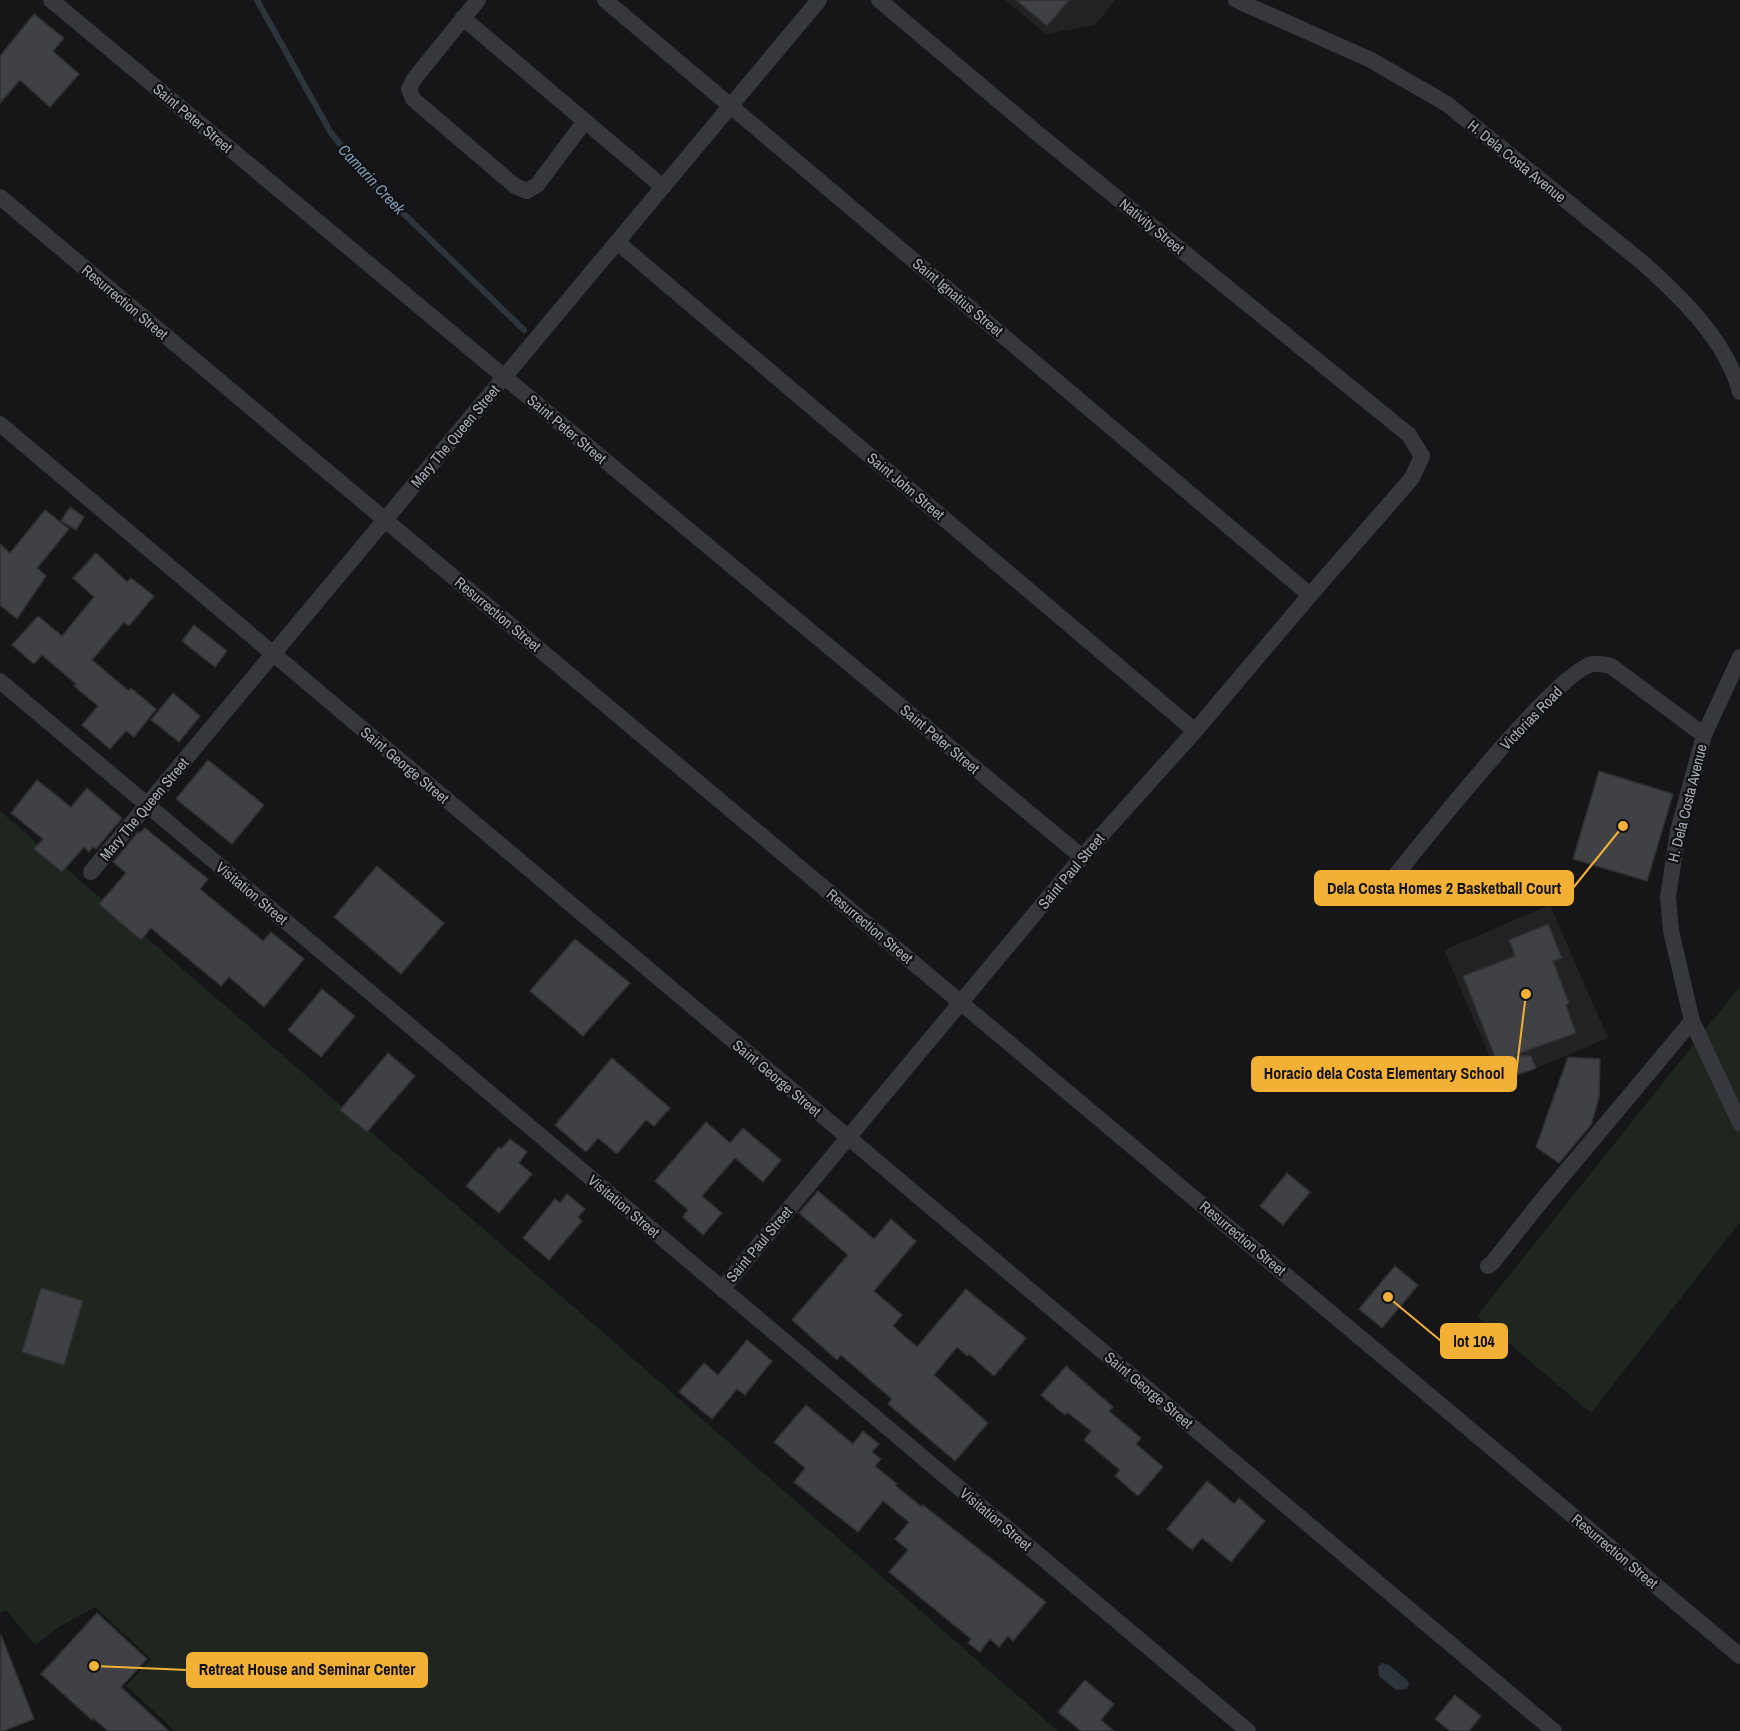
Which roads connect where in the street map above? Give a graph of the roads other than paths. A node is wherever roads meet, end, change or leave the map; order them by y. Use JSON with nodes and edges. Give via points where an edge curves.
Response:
{"nodes":[{"id":1,"x":51,"y":0,"type":"edge"},
{"id":2,"x":478,"y":0,"type":"edge"},
{"id":3,"x":605,"y":0,"type":"edge"},
{"id":4,"x":819,"y":0,"type":"edge"},
{"id":5,"x":879,"y":0,"type":"edge"},
{"id":6,"x":1236,"y":0,"type":"edge"},
{"id":7,"x":464,"y":18,"type":"junction"},
{"id":8,"x":731,"y":105,"type":"junction"},
{"id":9,"x":585,"y":121,"type":"junction"},
{"id":10,"x":663,"y":187,"type":"junction"},
{"id":11,"x":0,"y":197,"type":"edge"},
{"id":12,"x":617,"y":242,"type":"junction"},
{"id":13,"x":504,"y":377,"type":"junction"},
{"id":14,"x":1740,"y":392,"type":"edge"},
{"id":15,"x":0,"y":424,"type":"edge"},
{"id":16,"x":1422,"y":456,"type":"joint"},
{"id":17,"x":385,"y":520,"type":"junction"},
{"id":18,"x":1310,"y":595,"type":"junction"},
{"id":19,"x":273,"y":654,"type":"junction"},
{"id":20,"x":1740,"y":657,"type":"edge"},
{"id":21,"x":0,"y":681,"type":"edge"},
{"id":22,"x":1195,"y":731,"type":"junction"},
{"id":23,"x":1704,"y":735,"type":"junction"},
{"id":24,"x":147,"y":805,"type":"junction"},
{"id":25,"x":1082,"y":857,"type":"junction"},
{"id":26,"x":91,"y":872,"type":"dead end"},
{"id":27,"x":1389,"y":883,"type":"dead end"},
{"id":28,"x":961,"y":1002,"type":"junction"},
{"id":29,"x":1692,"y":1021,"type":"junction"},
{"id":30,"x":1740,"y":1123,"type":"edge"},
{"id":31,"x":848,"y":1137,"type":"junction"},
{"id":32,"x":1488,"y":1266,"type":"dead end"},
{"id":33,"x":722,"y":1288,"type":"junction"},
{"id":34,"x":1740,"y":1656,"type":"edge"},
{"id":35,"x":1248,"y":1731,"type":"edge"},
{"id":36,"x":1554,"y":1731,"type":"edge"}],
"edges":[{"from":1,"to":13,"type":"street","name":"Saint Peter Street"},
{"from":2,"to":7,"type":"street"},
{"from":3,"to":8,"type":"street","name":"Saint Ignatius Street"},
{"from":4,"to":8,"type":"street","name":"Mary The Queen Street"},
{"from":5,"to":16,"type":"street","name":"Nativity Street","via":[[1409,435]]},
{"from":6,"to":14,"type":"street","name":"H. Dela Costa Avenue","via":[[1371,60],[1447,104],[1673,290],[1716,343]]},
{"from":7,"to":9,"type":"street"},
{"from":7,"to":9,"type":"street","via":[[409,89],[413,99],[489,164],[515,186],[528,191],[537,185]]},
{"from":8,"to":10,"type":"street","name":"Mary The Queen Street"},
{"from":8,"to":18,"type":"street","name":"Saint Ignatius Street"},
{"from":9,"to":10,"type":"street"},
{"from":10,"to":12,"type":"street","name":"Mary The Queen Street"},
{"from":11,"to":17,"type":"street","name":"Resurrection Street"},
{"from":12,"to":13,"type":"street","name":"Mary The Queen Street"},
{"from":12,"to":22,"type":"street","name":"Saint John Street"},
{"from":13,"to":17,"type":"street","name":"Mary The Queen Street"},
{"from":13,"to":25,"type":"street","name":"Saint Peter Street"},
{"from":15,"to":19,"type":"street","name":"Saint George Street"},
{"from":16,"to":18,"type":"street","name":"Saint Paul Street","via":[[1412,478]]},
{"from":17,"to":19,"type":"street","name":"Mary The Queen Street"},
{"from":17,"to":28,"type":"street","name":"Resurrection Street"},
{"from":18,"to":22,"type":"street","name":"Saint Paul Street"},
{"from":19,"to":24,"type":"street","name":"Mary The Queen Street"},
{"from":19,"to":31,"type":"street","name":"Saint George Street"},
{"from":20,"to":23,"type":"street","name":"H. Dela Costa Avenue"},
{"from":21,"to":24,"type":"street","name":"Visitation Street"},
{"from":22,"to":25,"type":"street","name":"Saint Paul Street"},
{"from":23,"to":27,"type":"street","name":"Victorias Road","via":[[1611,666],[1592,664],[1570,677],[1494,756]]},
{"from":23,"to":29,"type":"street","name":"H. Dela Costa Avenue","via":[[1677,831],[1668,897],[1671,932]]},
{"from":24,"to":26,"type":"street","name":"Mary The Queen Street"},
{"from":24,"to":33,"type":"street","name":"Visitation Street"},
{"from":25,"to":28,"type":"street","name":"Saint Paul Street"},
{"from":28,"to":31,"type":"street","name":"Saint Paul Street"},
{"from":28,"to":34,"type":"street","name":"Resurrection Street"},
{"from":29,"to":30,"type":"street","name":"H. Dela Costa Avenue"},
{"from":29,"to":32,"type":"street"},
{"from":31,"to":33,"type":"street","name":"Saint Paul Street"},
{"from":31,"to":36,"type":"street","name":"Saint George Street"},
{"from":33,"to":35,"type":"street","name":"Visitation Street"}]}
